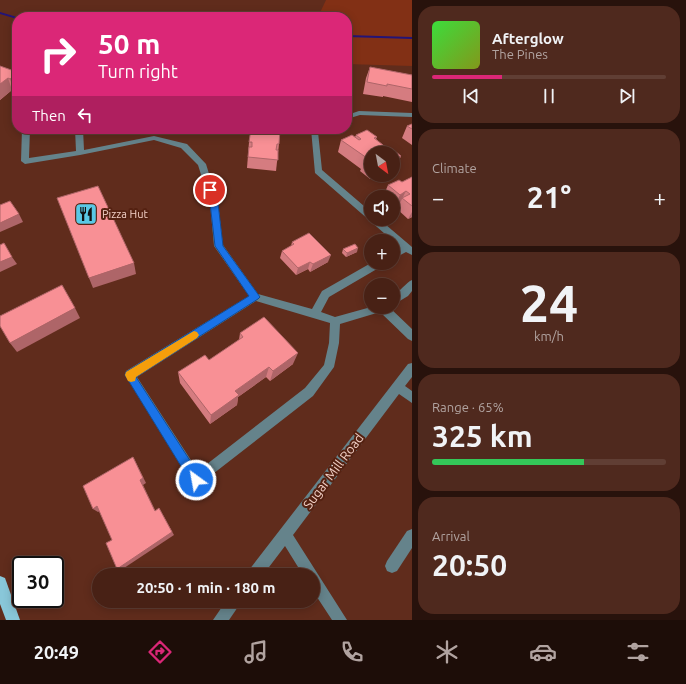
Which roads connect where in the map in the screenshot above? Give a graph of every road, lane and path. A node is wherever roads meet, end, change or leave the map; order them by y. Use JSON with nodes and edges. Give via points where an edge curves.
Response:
{"nodes":[{"id":1,"x":352,"y":115,"type":"edge"},
{"id":2,"x":412,"y":115,"type":"edge"},
{"id":3,"x":26,"y":134,"type":"edge"},
{"id":4,"x":79,"y":134,"type":"edge"},
{"id":5,"x":314,"y":134,"type":"edge"},
{"id":6,"x":80,"y":153,"type":"junction"},
{"id":7,"x":364,"y":211,"type":"edge"},
{"id":8,"x":381,"y":226,"type":"edge"},
{"id":9,"x":409,"y":250,"type":"edge"},
{"id":10,"x":367,"y":270,"type":"edge"},
{"id":11,"x":412,"y":284,"type":"edge"},
{"id":12,"x":408,"y":296,"type":"edge"},
{"id":13,"x":255,"y":297,"type":"junction"},
{"id":14,"x":364,"y":313,"type":"edge"},
{"id":15,"x":315,"y":314,"type":"junction"},
{"id":16,"x":389,"y":314,"type":"edge"},
{"id":17,"x":335,"y":320,"type":"junction"},
{"id":18,"x":412,"y":336,"type":"edge"},
{"id":19,"x":412,"y":368,"type":"edge"},
{"id":20,"x":398,"y":387,"type":"junction"},
{"id":21,"x":412,"y":398,"type":"edge"},
{"id":22,"x":285,"y":534,"type":"junction"},
{"id":23,"x":412,"y":536,"type":"edge"},
{"id":24,"x":392,"y":566,"type":"dead end"},
{"id":25,"x":259,"y":568,"type":"edge"},
{"id":26,"x":307,"y":568,"type":"edge"},
{"id":27,"x":0,"y":583,"type":"edge"},
{"id":28,"x":320,"y":589,"type":"edge"},
{"id":29,"x":229,"y":608,"type":"edge"},
{"id":30,"x":13,"y":620,"type":"edge"},
{"id":31,"x":220,"y":620,"type":"edge"},
{"id":32,"x":340,"y":620,"type":"edge"}],
"edges":[{"from":1,"to":2,"type":"street","via":[[359,113]]},
{"from":3,"to":6,"type":"street","via":[[25,161]]},
{"from":4,"to":6,"type":"street"},
{"from":5,"to":7,"type":"street","via":[[318,171]]},
{"from":6,"to":13,"type":"street","via":[[154,138],[184,146],[202,164],[214,203],[219,246]]},
{"from":8,"to":9,"type":"street"},
{"from":10,"to":15,"type":"street","via":[[325,294]]},
{"from":11,"to":12,"type":"street"},
{"from":13,"to":15,"type":"street"},
{"from":13,"to":17,"type":"street","via":[[130,375],[196,480],[309,392],[329,367]]},
{"from":14,"to":17,"type":"street"},
{"from":15,"to":17,"type":"street"},
{"from":16,"to":18,"type":"street"},
{"from":19,"to":20,"type":"street","name":"Sugar Mill Road"},
{"from":20,"to":21,"type":"street"},
{"from":20,"to":22,"type":"street","name":"Sugar Mill Road"},
{"from":22,"to":25,"type":"street","name":"Sugar Mill Road"},
{"from":22,"to":26,"type":"street"},
{"from":23,"to":24,"type":"street"},
{"from":27,"to":30,"type":"main road"},
{"from":28,"to":32,"type":"street"},
{"from":29,"to":31,"type":"street"}]}
